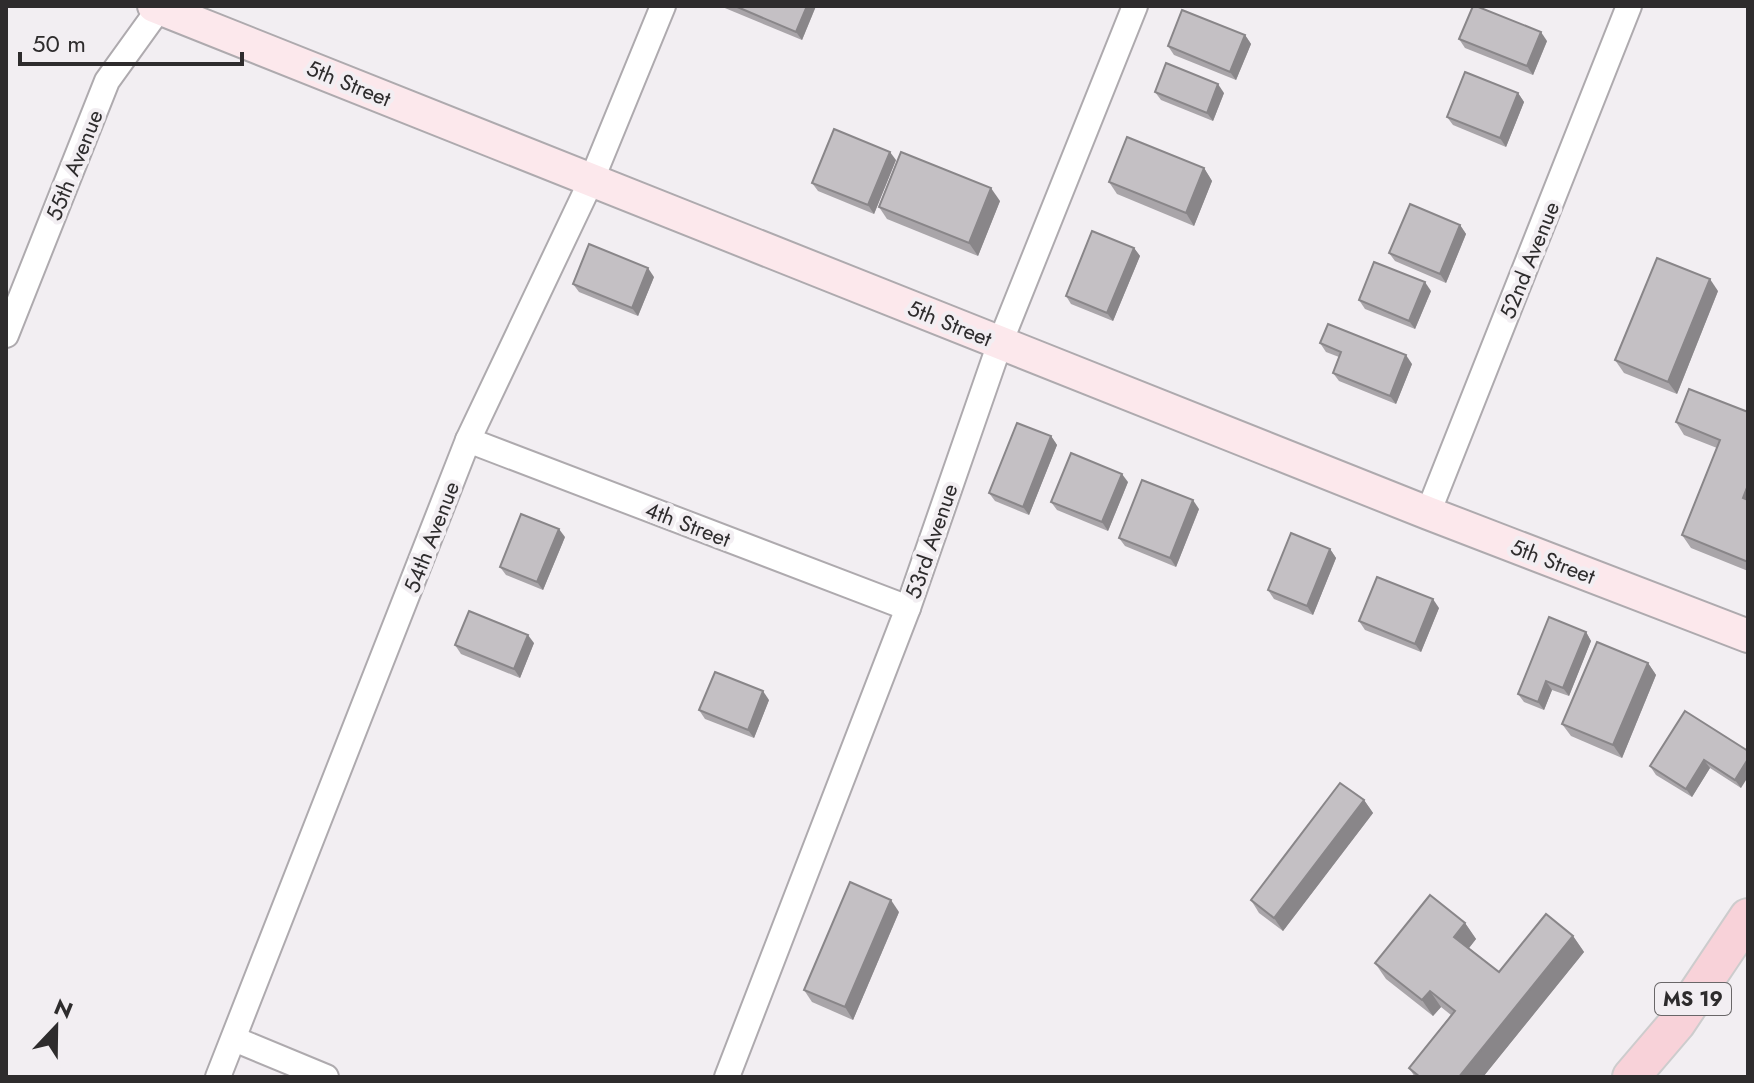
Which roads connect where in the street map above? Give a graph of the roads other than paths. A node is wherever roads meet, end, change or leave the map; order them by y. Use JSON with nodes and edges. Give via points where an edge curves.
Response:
{"nodes":[{"id":1,"x":663,"y":6,"type":"edge"},
{"id":2,"x":1135,"y":6,"type":"edge"},
{"id":3,"x":1629,"y":6,"type":"edge"},
{"id":4,"x":158,"y":7,"type":"edge"},
{"id":5,"x":592,"y":179,"type":"junction"},
{"id":6,"x":6,"y":335,"type":"edge"},
{"id":7,"x":1000,"y":343,"type":"junction"},
{"id":8,"x":468,"y":440,"type":"junction"},
{"id":9,"x":1428,"y":513,"type":"junction"},
{"id":10,"x":908,"y":608,"type":"junction"},
{"id":11,"x":1748,"y":636,"type":"edge"},
{"id":12,"x":1748,"y":917,"type":"edge"},
{"id":13,"x":234,"y":1039,"type":"junction"},
{"id":14,"x":218,"y":1077,"type":"edge"},
{"id":15,"x":326,"y":1077,"type":"edge"},
{"id":16,"x":727,"y":1077,"type":"edge"},
{"id":17,"x":1631,"y":1077,"type":"edge"}],
"edges":[{"from":1,"to":5,"type":"street","name":"54th Avenue"},
{"from":2,"to":7,"type":"street","name":"53rd Avenue"},
{"from":3,"to":9,"type":"street","name":"52nd Avenue"},
{"from":4,"to":5,"type":"street","name":"5th Street"},
{"from":4,"to":6,"type":"street","name":"55th Avenue","via":[[107,81]]},
{"from":5,"to":7,"type":"street","name":"5th Street"},
{"from":5,"to":8,"type":"street","name":"54th Avenue"},
{"from":7,"to":9,"type":"street","name":"5th Street"},
{"from":7,"to":10,"type":"street","name":"53rd Avenue"},
{"from":8,"to":10,"type":"street","name":"4th Street"},
{"from":8,"to":13,"type":"street","name":"54th Avenue"},
{"from":9,"to":11,"type":"street","name":"5th Street"},
{"from":10,"to":16,"type":"street","name":"53rd Avenue"},
{"from":12,"to":17,"type":"main road","number":"MS 19","via":[[1677,1023]]},
{"from":13,"to":14,"type":"street","name":"54th Avenue"},
{"from":13,"to":15,"type":"street"}]}
